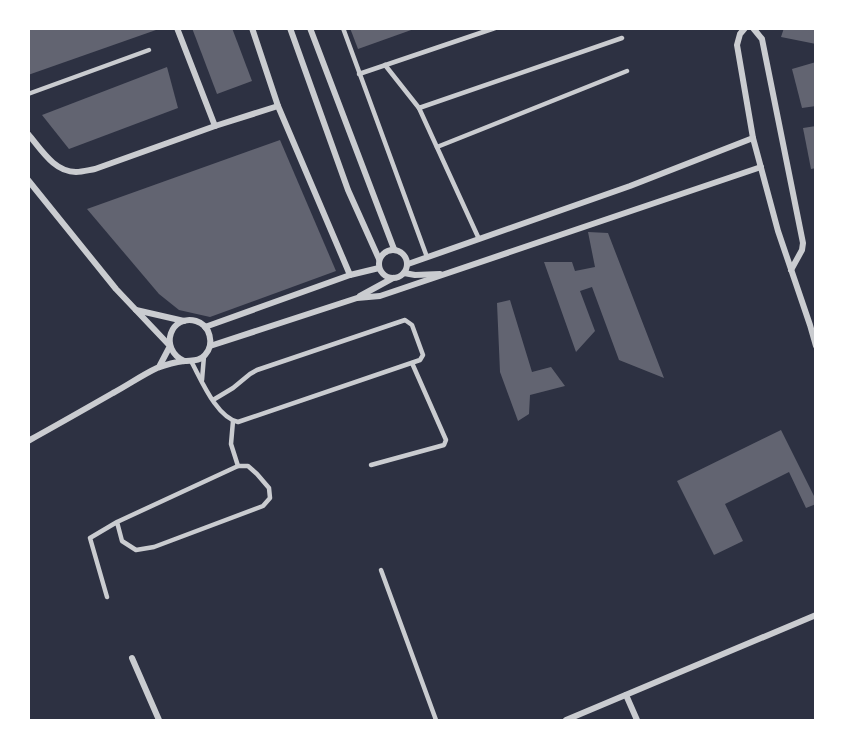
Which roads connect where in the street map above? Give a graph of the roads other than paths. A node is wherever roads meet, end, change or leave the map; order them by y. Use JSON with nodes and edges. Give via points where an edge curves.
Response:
{"nodes":[{"id":1,"x":177,"y":28,"type":"edge"},
{"id":2,"x":252,"y":28,"type":"edge"},
{"id":3,"x":290,"y":28,"type":"edge"},
{"id":4,"x":310,"y":28,"type":"edge"},
{"id":5,"x":343,"y":28,"type":"edge"},
{"id":6,"x":495,"y":28,"type":"edge"},
{"id":7,"x":745,"y":28,"type":"edge"},
{"id":8,"x":753,"y":28,"type":"edge"},
{"id":9,"x":622,"y":38,"type":"dead end"},
{"id":10,"x":149,"y":50,"type":"dead end"},
{"id":11,"x":385,"y":65,"type":"junction"},
{"id":12,"x":627,"y":71,"type":"dead end"},
{"id":13,"x":359,"y":74,"type":"junction"},
{"id":14,"x":28,"y":94,"type":"edge"},
{"id":15,"x":278,"y":106,"type":"junction"},
{"id":16,"x":419,"y":108,"type":"junction"},
{"id":17,"x":215,"y":126,"type":"junction"},
{"id":18,"x":28,"y":134,"type":"edge"},
{"id":19,"x":753,"y":138,"type":"junction"},
{"id":20,"x":437,"y":147,"type":"junction"},
{"id":21,"x":761,"y":167,"type":"junction"},
{"id":22,"x":28,"y":180,"type":"edge"},
{"id":23,"x":479,"y":239,"type":"junction"},
{"id":24,"x":394,"y":249,"type":"junction"},
{"id":25,"x":427,"y":257,"type":"junction"},
{"id":26,"x":379,"y":259,"type":"junction"},
{"id":27,"x":408,"y":264,"type":"junction"},
{"id":28,"x":379,"y":268,"type":"junction"},
{"id":29,"x":791,"y":270,"type":"junction"},
{"id":30,"x":404,"y":273,"type":"junction"},
{"id":31,"x":446,"y":274,"type":"junction"},
{"id":32,"x":350,"y":275,"type":"junction"},
{"id":33,"x":394,"y":278,"type":"junction"},
{"id":34,"x":357,"y":298,"type":"junction"},
{"id":35,"x":135,"y":310,"type":"junction"},
{"id":36,"x":185,"y":321,"type":"junction"},
{"id":37,"x":813,"y":325,"type":"edge"},
{"id":38,"x":205,"y":327,"type":"junction"},
{"id":39,"x":170,"y":346,"type":"junction"},
{"id":40,"x":210,"y":346,"type":"junction"},
{"id":41,"x":816,"y":346,"type":"edge"},
{"id":42,"x":204,"y":356,"type":"junction"},
{"id":43,"x":188,"y":361,"type":"junction"},
{"id":44,"x":412,"y":363,"type":"junction"},
{"id":45,"x":159,"y":367,"type":"junction"},
{"id":46,"x":202,"y":382,"type":"junction"},
{"id":47,"x":213,"y":400,"type":"junction"},
{"id":48,"x":233,"y":421,"type":"junction"},
{"id":49,"x":28,"y":441,"type":"edge"},
{"id":50,"x":371,"y":465,"type":"dead end"},
{"id":51,"x":238,"y":466,"type":"junction"},
{"id":52,"x":117,"y":522,"type":"junction"},
{"id":53,"x":381,"y":570,"type":"dead end"},
{"id":54,"x":107,"y":597,"type":"dead end"},
{"id":55,"x":816,"y":615,"type":"edge"},
{"id":56,"x":132,"y":658,"type":"dead end"},
{"id":57,"x":626,"y":695,"type":"junction"},
{"id":58,"x":159,"y":720,"type":"edge"},
{"id":59,"x":436,"y":720,"type":"edge"},
{"id":60,"x":566,"y":720,"type":"edge"},
{"id":61,"x":637,"y":720,"type":"edge"}],
"edges":[{"from":1,"to":17,"type":"street"},
{"from":2,"to":15,"type":"street"},
{"from":3,"to":26,"type":"street","via":[[348,190]]},
{"from":4,"to":24,"type":"street"},
{"from":5,"to":13,"type":"lane"},
{"from":6,"to":11,"type":"lane"},
{"from":7,"to":19,"type":"street","via":[[737,45]]},
{"from":8,"to":29,"type":"street","via":[[762,39],[803,243]]},
{"from":9,"to":16,"type":"lane"},
{"from":10,"to":14,"type":"lane"},
{"from":11,"to":13,"type":"lane"},
{"from":11,"to":16,"type":"lane"},
{"from":12,"to":20,"type":"lane"},
{"from":13,"to":25,"type":"lane"},
{"from":15,"to":17,"type":"street"},
{"from":15,"to":32,"type":"street"},
{"from":16,"to":20,"type":"lane"},
{"from":17,"to":18,"type":"street","via":[[95,169],[75,172],[61,169]]},
{"from":19,"to":21,"type":"street"},
{"from":19,"to":23,"type":"street"},
{"from":20,"to":23,"type":"lane"},
{"from":21,"to":29,"type":"street"},
{"from":21,"to":31,"type":"street"},
{"from":22,"to":35,"type":"street"},
{"from":23,"to":25,"type":"street"},
{"from":24,"to":26,"type":"street"},
{"from":24,"to":27,"type":"street","via":[[402,252]]},
{"from":25,"to":27,"type":"street"},
{"from":26,"to":28,"type":"street"},
{"from":27,"to":30,"type":"street"},
{"from":28,"to":32,"type":"street"},
{"from":28,"to":33,"type":"street","via":[[385,276]]},
{"from":29,"to":37,"type":"street"},
{"from":30,"to":31,"type":"street"},
{"from":30,"to":33,"type":"street"},
{"from":31,"to":34,"type":"street","via":[[380,296]]},
{"from":32,"to":38,"type":"street"},
{"from":33,"to":34,"type":"street"},
{"from":34,"to":40,"type":"street"},
{"from":35,"to":36,"type":"street"},
{"from":35,"to":39,"type":"street"},
{"from":36,"to":38,"type":"street"},
{"from":36,"to":39,"type":"street","via":[[174,328]]},
{"from":37,"to":41,"type":"street"},
{"from":38,"to":40,"type":"street"},
{"from":39,"to":43,"type":"street","via":[[178,358]]},
{"from":39,"to":45,"type":"street"},
{"from":40,"to":42,"type":"street"},
{"from":42,"to":43,"type":"street"},
{"from":42,"to":46,"type":"lane"},
{"from":43,"to":45,"type":"street"},
{"from":43,"to":46,"type":"lane"},
{"from":44,"to":47,"type":"lane","via":[[423,355],[412,325],[405,321],[257,370]]},
{"from":44,"to":48,"type":"lane"},
{"from":44,"to":50,"type":"lane","via":[[446,440],[444,445]]},
{"from":45,"to":49,"type":"street"},
{"from":46,"to":47,"type":"lane"},
{"from":47,"to":48,"type":"lane"},
{"from":48,"to":51,"type":"lane","via":[[231,444]]},
{"from":51,"to":52,"type":"lane"},
{"from":51,"to":52,"type":"lane","via":[[248,466],[269,488],[270,498],[263,506],[154,547],[136,550],[122,541]]},
{"from":52,"to":54,"type":"lane","via":[[90,538]]},
{"from":53,"to":59,"type":"lane"},
{"from":55,"to":57,"type":"street"},
{"from":56,"to":58,"type":"street"},
{"from":57,"to":60,"type":"street"},
{"from":57,"to":61,"type":"street"}]}
